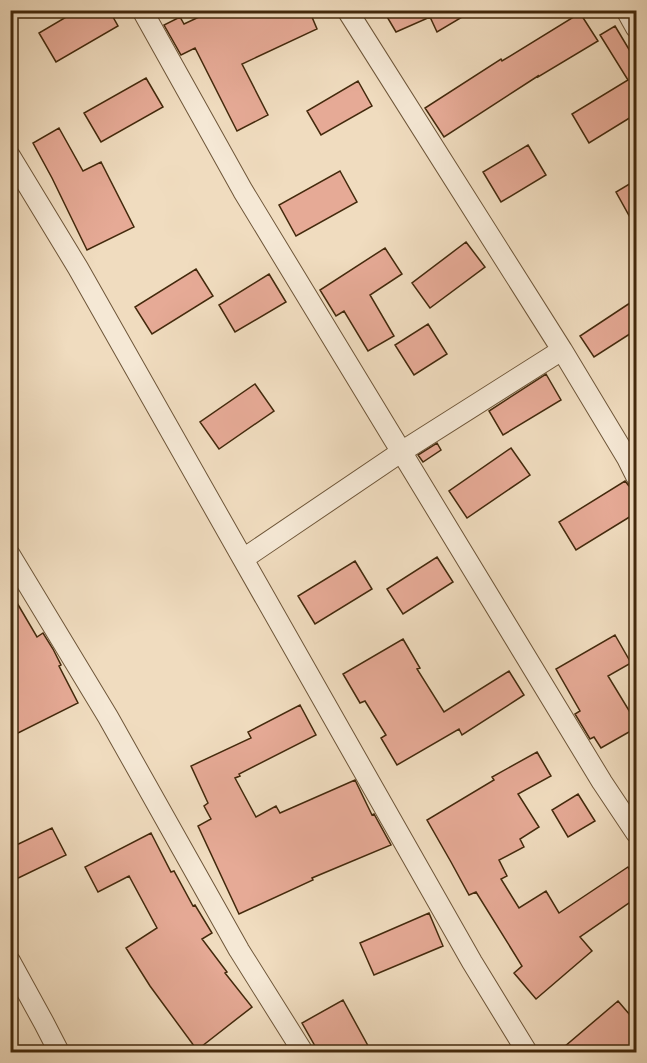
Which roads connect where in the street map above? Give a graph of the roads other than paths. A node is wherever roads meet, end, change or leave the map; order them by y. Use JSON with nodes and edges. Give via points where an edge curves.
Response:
{"nodes":[{"id":1,"x":142,"y":10,"type":"edge"},
{"id":2,"x":347,"y":10,"type":"edge"},
{"id":3,"x":626,"y":10,"type":"edge"},
{"id":4,"x":636,"y":28,"type":"edge"},
{"id":5,"x":10,"y":156,"type":"edge"},
{"id":6,"x":562,"y":350,"type":"junction"},
{"id":7,"x":401,"y":452,"type":"junction"},
{"id":8,"x":636,"y":476,"type":"edge"},
{"id":9,"x":10,"y":555,"type":"edge"},
{"id":10,"x":243,"y":559,"type":"junction"},
{"id":11,"x":636,"y":833,"type":"edge"},
{"id":12,"x":10,"y":961,"type":"edge"},
{"id":13,"x":59,"y":1053,"type":"edge"},
{"id":14,"x":303,"y":1053,"type":"edge"},
{"id":15,"x":527,"y":1053,"type":"edge"}],
"edges":[{"from":1,"to":7,"type":"street","via":[[243,191]]},
{"from":2,"to":6,"type":"street"},
{"from":3,"to":4,"type":"street"},
{"from":5,"to":10,"type":"street"},
{"from":6,"to":7,"type":"street"},
{"from":6,"to":8,"type":"street"},
{"from":7,"to":10,"type":"street"},
{"from":7,"to":11,"type":"street"},
{"from":9,"to":14,"type":"street"},
{"from":10,"to":15,"type":"street"},
{"from":12,"to":13,"type":"street"}]}
